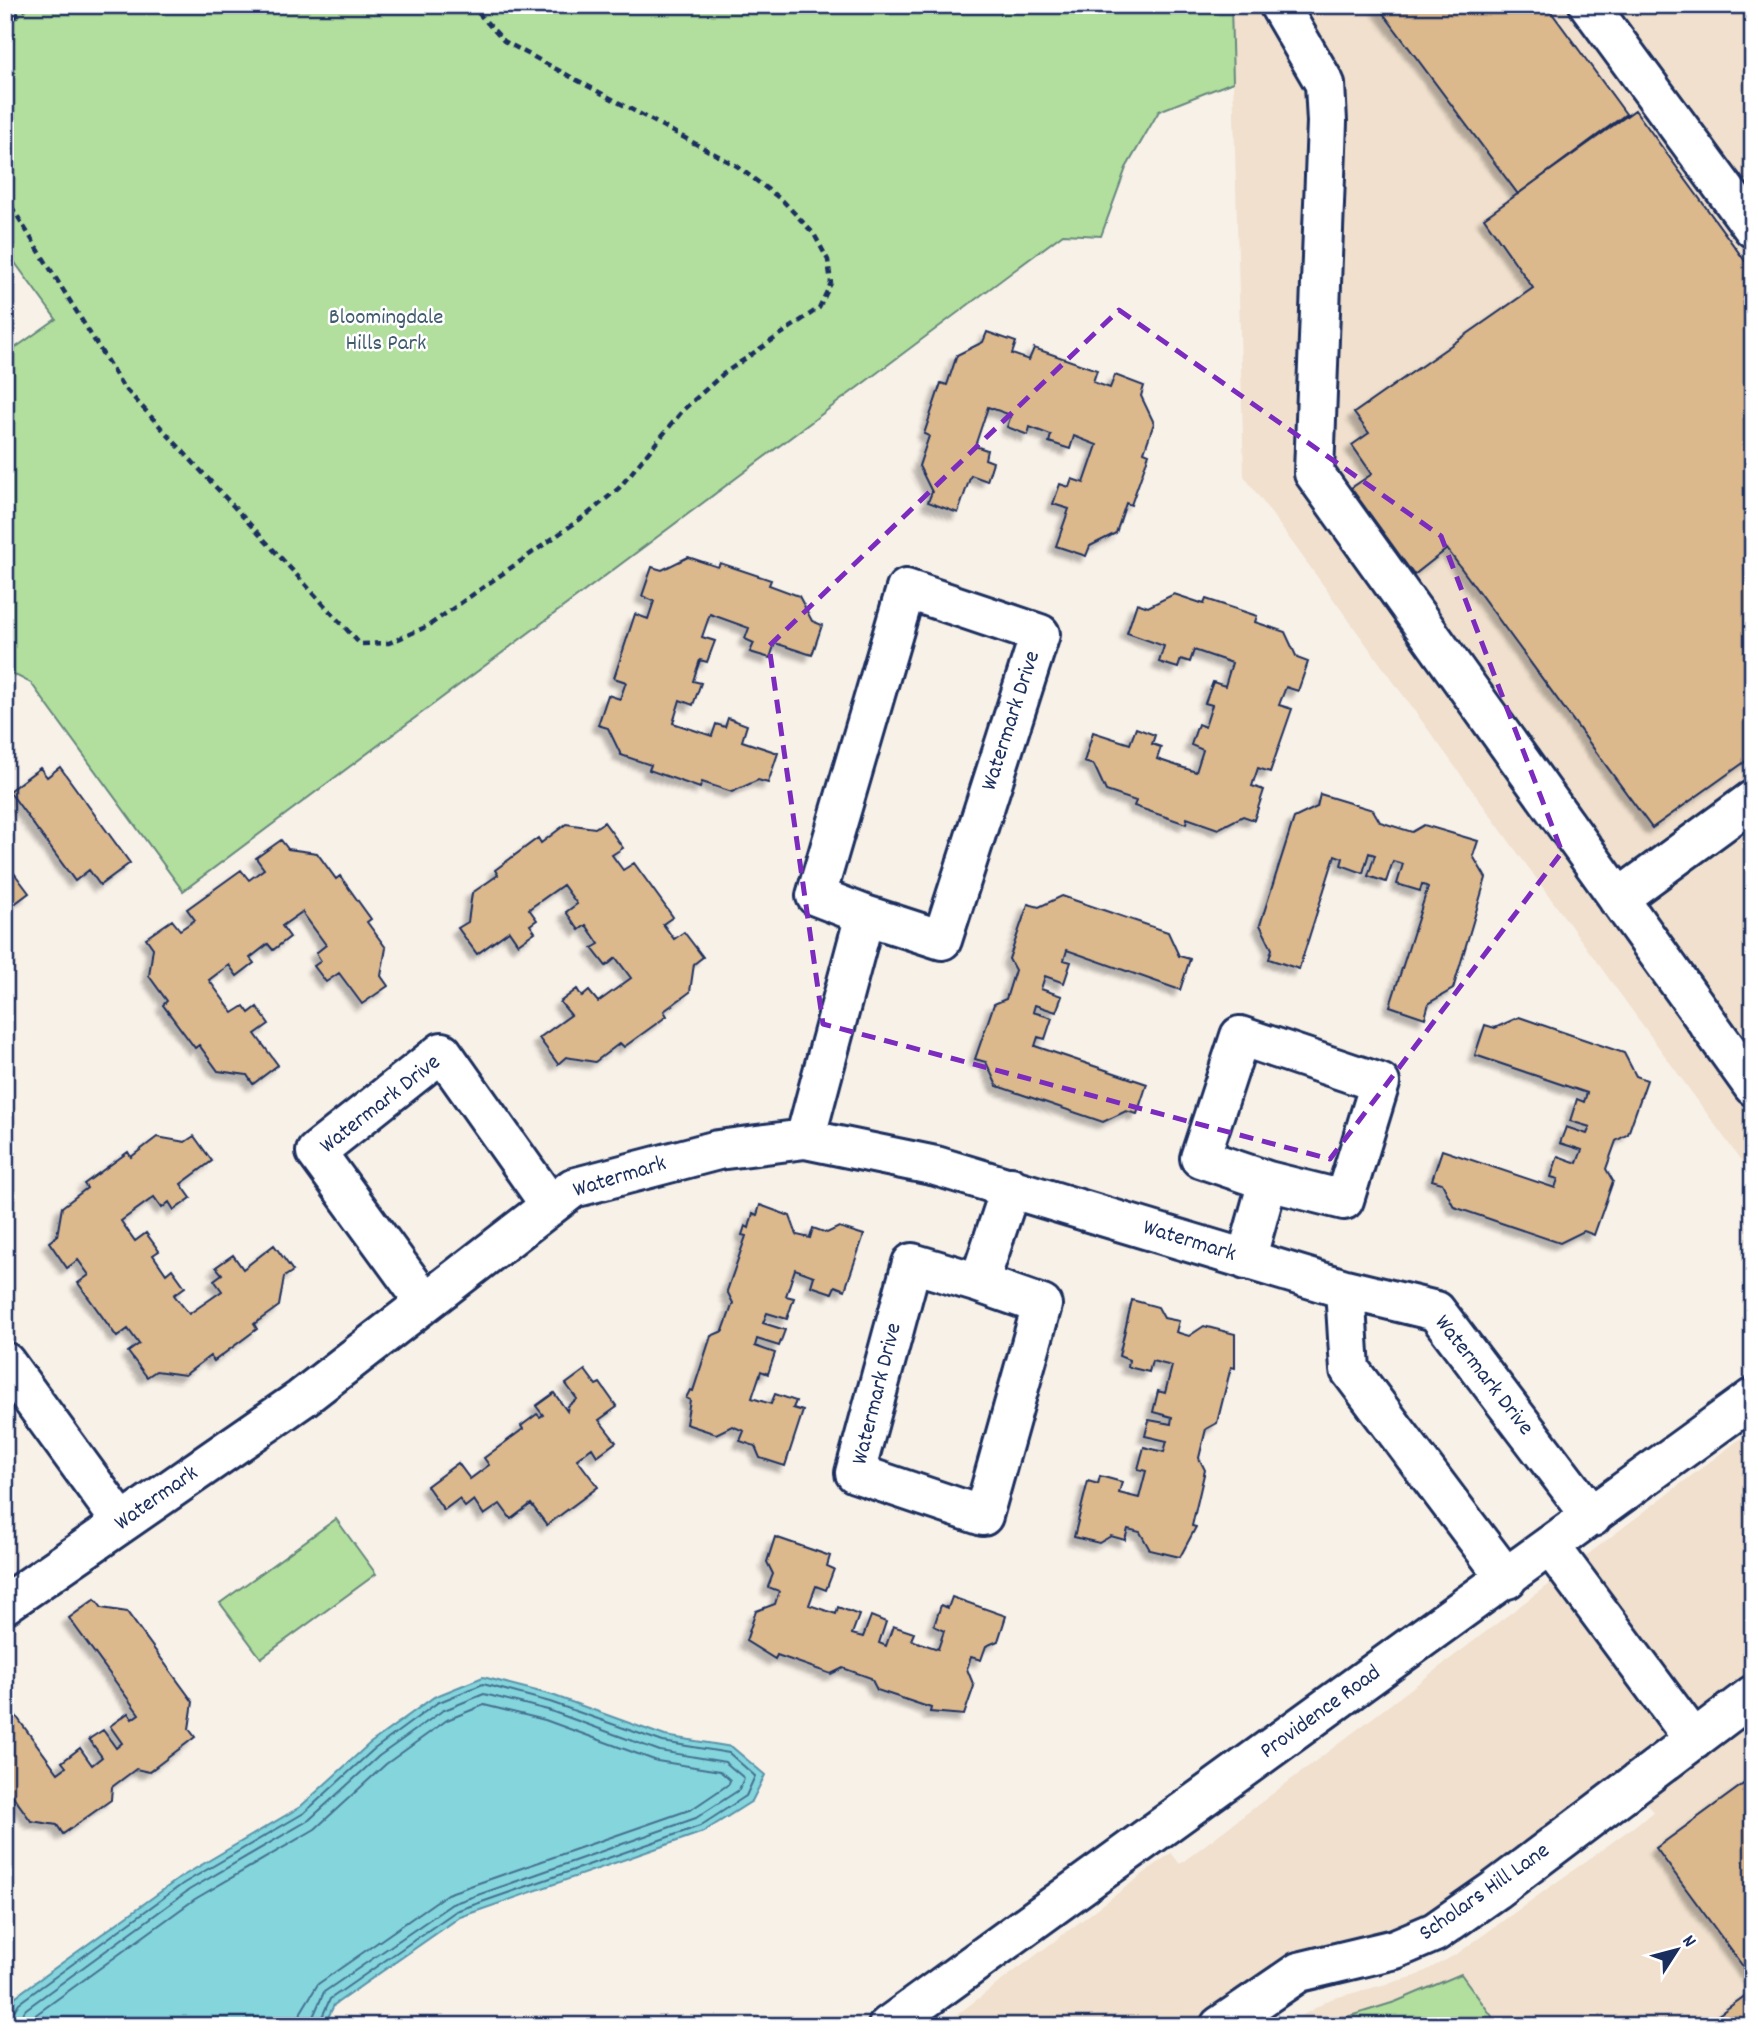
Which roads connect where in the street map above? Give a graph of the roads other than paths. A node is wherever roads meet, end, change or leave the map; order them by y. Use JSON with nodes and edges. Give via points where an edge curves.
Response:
{"nodes":[{"id":1,"x":1279,"y":5,"type":"edge"},
{"id":2,"x":1589,"y":5,"type":"edge"},
{"id":3,"x":1753,"y":228,"type":"edge"},
{"id":4,"x":1753,"y":800,"type":"edge"},
{"id":5,"x":1618,"y":899,"type":"junction"},
{"id":6,"x":865,"y":915,"type":"junction"},
{"id":7,"x":1753,"y":1086,"type":"edge"},
{"id":8,"x":805,"y":1139,"type":"junction"},
{"id":9,"x":1268,"y":1181,"type":"junction"},
{"id":10,"x":1011,"y":1187,"type":"junction"},
{"id":11,"x":551,"y":1205,"type":"junction"},
{"id":12,"x":1246,"y":1260,"type":"junction"},
{"id":13,"x":979,"y":1283,"type":"junction"},
{"id":14,"x":1345,"y":1289,"type":"junction"},
{"id":15,"x":425,"y":1302,"type":"junction"},
{"id":16,"x":5,"y":1362,"type":"edge"},
{"id":17,"x":1753,"y":1398,"type":"edge"},
{"id":18,"x":1592,"y":1517,"type":"junction"},
{"id":19,"x":122,"y":1522,"type":"junction"},
{"id":20,"x":1550,"y":1547,"type":"junction"},
{"id":21,"x":1507,"y":1579,"type":"junction"},
{"id":22,"x":5,"y":1604,"type":"edge"},
{"id":23,"x":1753,"y":1696,"type":"edge"},
{"id":24,"x":1694,"y":1740,"type":"junction"},
{"id":25,"x":888,"y":2026,"type":"edge"},
{"id":26,"x":1220,"y":2026,"type":"edge"}],
"edges":[{"from":1,"to":5,"type":"street","via":[[1325,84],[1314,473]]},
{"from":2,"to":3,"type":"street"},
{"from":4,"to":5,"type":"street"},
{"from":5,"to":7,"type":"street"},
{"from":6,"to":6,"type":"street","name":"Watermark Drive","via":[[942,940],[1040,634],[906,589],[816,896]]},
{"from":6,"to":8,"type":"street"},
{"from":8,"to":10,"type":"street","name":"Watermark"},
{"from":8,"to":11,"type":"street","name":"Watermark","via":[[718,1150],[586,1184]]},
{"from":9,"to":9,"type":"street","via":[[1343,1200],[1380,1083],[1240,1036],[1200,1158]]},
{"from":9,"to":12,"type":"street"},
{"from":10,"to":12,"type":"street","name":"Watermark"},
{"from":10,"to":13,"type":"street"},
{"from":11,"to":15,"type":"street","name":"Watermark"},
{"from":11,"to":15,"type":"street","name":"Watermark Drive","via":[[442,1052],[316,1152]]},
{"from":12,"to":14,"type":"street","name":"Watermark"},
{"from":13,"to":13,"type":"street","name":"Watermark Drive","via":[[912,1263],[855,1473],[983,1516],[1042,1305]]},
{"from":14,"to":18,"type":"street","name":"Watermark Drive","via":[[1436,1311]]},
{"from":14,"to":21,"type":"street","via":[[1350,1370]]},
{"from":15,"to":19,"type":"street","name":"Watermark","via":[[300,1399]]},
{"from":16,"to":19,"type":"street"},
{"from":17,"to":18,"type":"street","name":"Providence Road"},
{"from":18,"to":20,"type":"street","name":"Providence Road"},
{"from":19,"to":22,"type":"street","name":"Watermark"},
{"from":20,"to":21,"type":"street","name":"Providence Road"},
{"from":20,"to":24,"type":"street"},
{"from":21,"to":25,"type":"street","name":"Providence Road"},
{"from":23,"to":24,"type":"street","name":"Scholars Hill Lane"},
{"from":24,"to":26,"type":"street","name":"Scholars Hill Lane","via":[[1435,1931],[1395,1949],[1299,1972]]}]}
